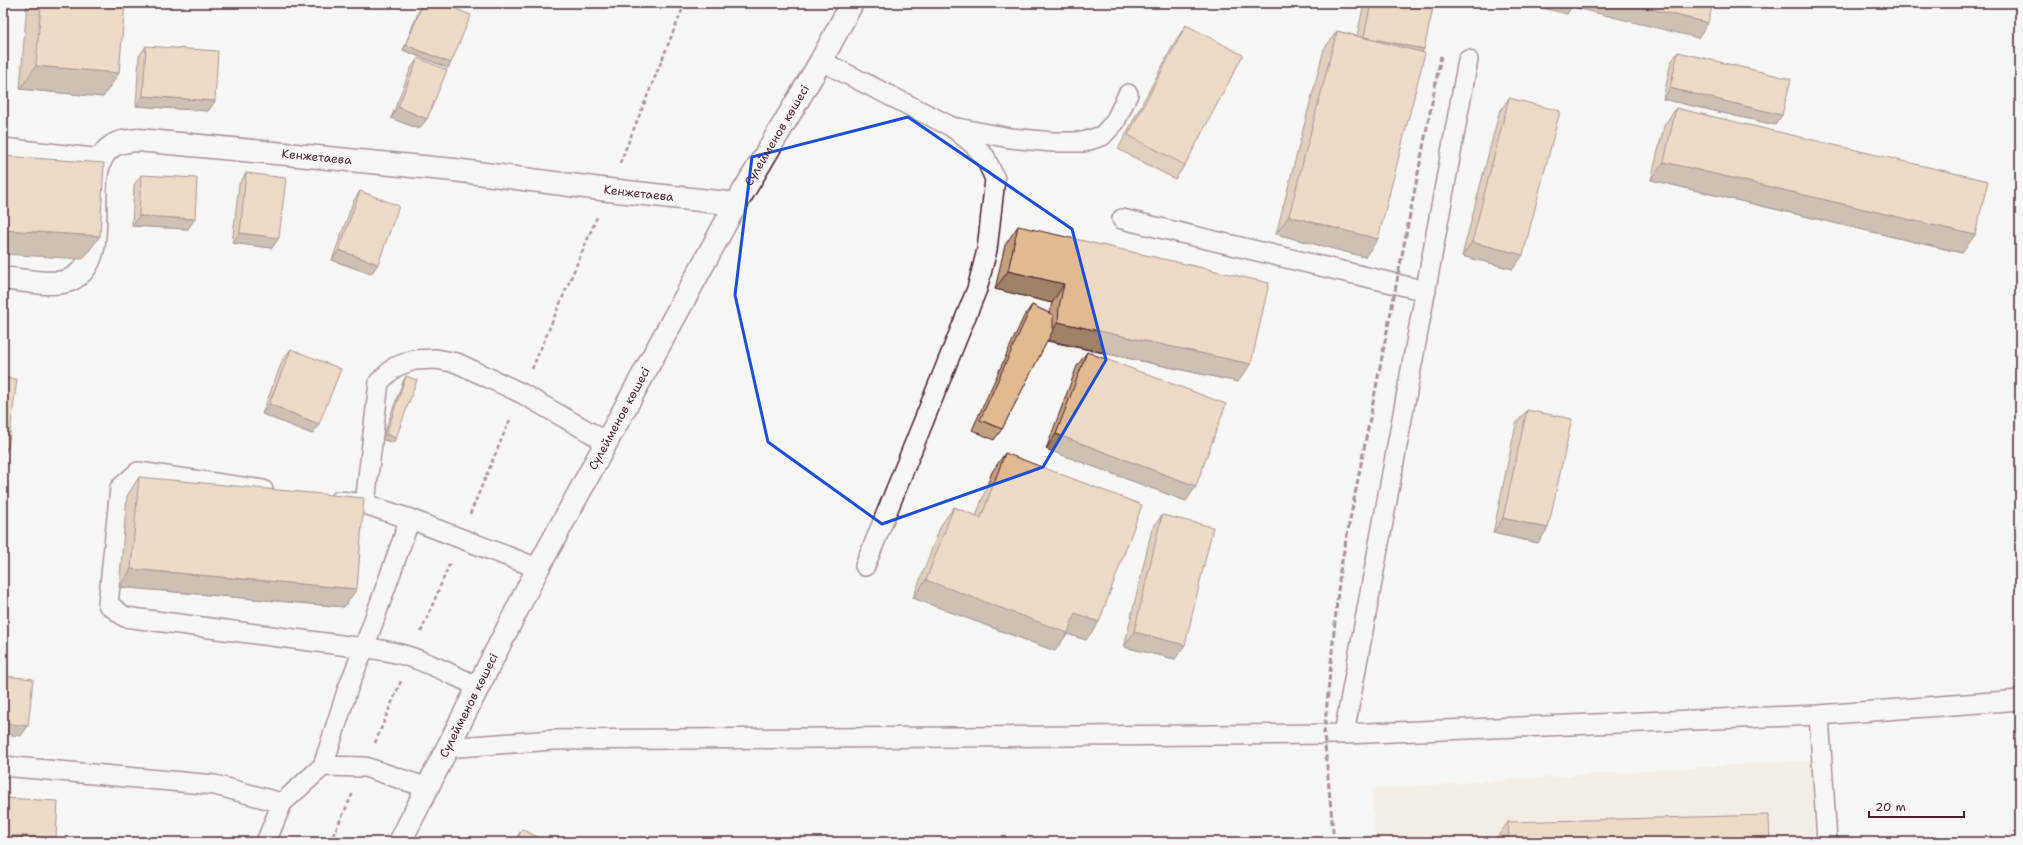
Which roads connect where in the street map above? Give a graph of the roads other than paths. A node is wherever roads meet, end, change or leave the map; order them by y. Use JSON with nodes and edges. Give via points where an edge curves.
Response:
{"nodes":[{"id":1,"x":852,"y":3,"type":"edge"},
{"id":2,"x":1468,"y":60,"type":"dead end"},
{"id":3,"x":820,"y":61,"type":"junction"},
{"id":4,"x":1128,"y":94,"type":"dead end"},
{"id":5,"x":952,"y":128,"type":"junction"},
{"id":6,"x":3,"y":148,"type":"edge"},
{"id":7,"x":102,"y":159,"type":"junction"},
{"id":8,"x":736,"y":204,"type":"junction"},
{"id":9,"x":1122,"y":219,"type":"dead end"},
{"id":10,"x":3,"y":278,"type":"edge"},
{"id":11,"x":1426,"y":291,"type":"junction"},
{"id":12,"x":606,"y":442,"type":"junction"},
{"id":13,"x":279,"y":492,"type":"edge"},
{"id":14,"x":318,"y":498,"type":"edge"},
{"id":15,"x":365,"y":504,"type":"junction"},
{"id":16,"x":410,"y":519,"type":"junction"},
{"id":17,"x":865,"y":566,"type":"dead end"},
{"id":18,"x":538,"y":568,"type":"junction"},
{"id":19,"x":364,"y":648,"type":"junction"},
{"id":20,"x":477,"y":686,"type":"junction"},
{"id":21,"x":2020,"y":700,"type":"edge"},
{"id":22,"x":1819,"y":715,"type":"junction"},
{"id":23,"x":1344,"y":734,"type":"junction"},
{"id":24,"x":446,"y":748,"type":"junction"},
{"id":25,"x":3,"y":766,"type":"edge"},
{"id":26,"x":323,"y":766,"type":"junction"},
{"id":27,"x":428,"y":788,"type":"junction"},
{"id":28,"x":282,"y":803,"type":"junction"},
{"id":29,"x":266,"y":842,"type":"edge"},
{"id":30,"x":400,"y":842,"type":"edge"},
{"id":31,"x":1826,"y":842,"type":"edge"}],
"edges":[{"from":1,"to":3,"type":"street","name":"Сүлейменов көшесі"},
{"from":2,"to":11,"type":"lane"},
{"from":3,"to":5,"type":"lane"},
{"from":3,"to":8,"type":"street","name":"Сүлейменов көшесі"},
{"from":4,"to":5,"type":"lane","via":[[1115,122],[1102,136],[1083,142],[1010,138]]},
{"from":5,"to":17,"type":"lane","via":[[974,144],[985,157],[995,178],[986,250],[977,289]]},
{"from":6,"to":7,"type":"lane"},
{"from":7,"to":8,"type":"street","name":"Кенжетаева","via":[[111,147],[122,142],[138,140],[454,170]]},
{"from":7,"to":10,"type":"street","via":[[98,172],[93,250],[88,264],[80,274],[56,283]]},
{"from":8,"to":12,"type":"street","name":"Сүлейменов көшесі"},
{"from":9,"to":11,"type":"lane"},
{"from":11,"to":23,"type":"lane"},
{"from":12,"to":15,"type":"lane","via":[[521,393],[457,363],[436,359],[414,360],[394,367],[379,382]]},
{"from":12,"to":18,"type":"street","name":"Сүлейменов көшесі"},
{"from":13,"to":19,"type":"lane","via":[[138,472],[120,488],[108,604],[125,617]]},
{"from":14,"to":15,"type":"lane"},
{"from":15,"to":16,"type":"lane"},
{"from":16,"to":18,"type":"lane"},
{"from":16,"to":19,"type":"lane"},
{"from":18,"to":20,"type":"street","name":"Сүлейменов көшесі"},
{"from":19,"to":20,"type":"lane","via":[[411,656]]},
{"from":19,"to":26,"type":"lane"},
{"from":20,"to":24,"type":"street","name":"Сүлейменов көшесі"},
{"from":21,"to":22,"type":"lane"},
{"from":22,"to":23,"type":"lane"},
{"from":22,"to":31,"type":"lane"},
{"from":23,"to":24,"type":"lane","via":[[553,740]]},
{"from":24,"to":27,"type":"street","name":"Сүлейменов көшесі"},
{"from":25,"to":28,"type":"lane","via":[[215,785]]},
{"from":26,"to":27,"type":"lane","via":[[365,767]]},
{"from":26,"to":28,"type":"lane"},
{"from":27,"to":30,"type":"street","name":"Сүлейменов көшесі"},
{"from":28,"to":29,"type":"lane"}]}
